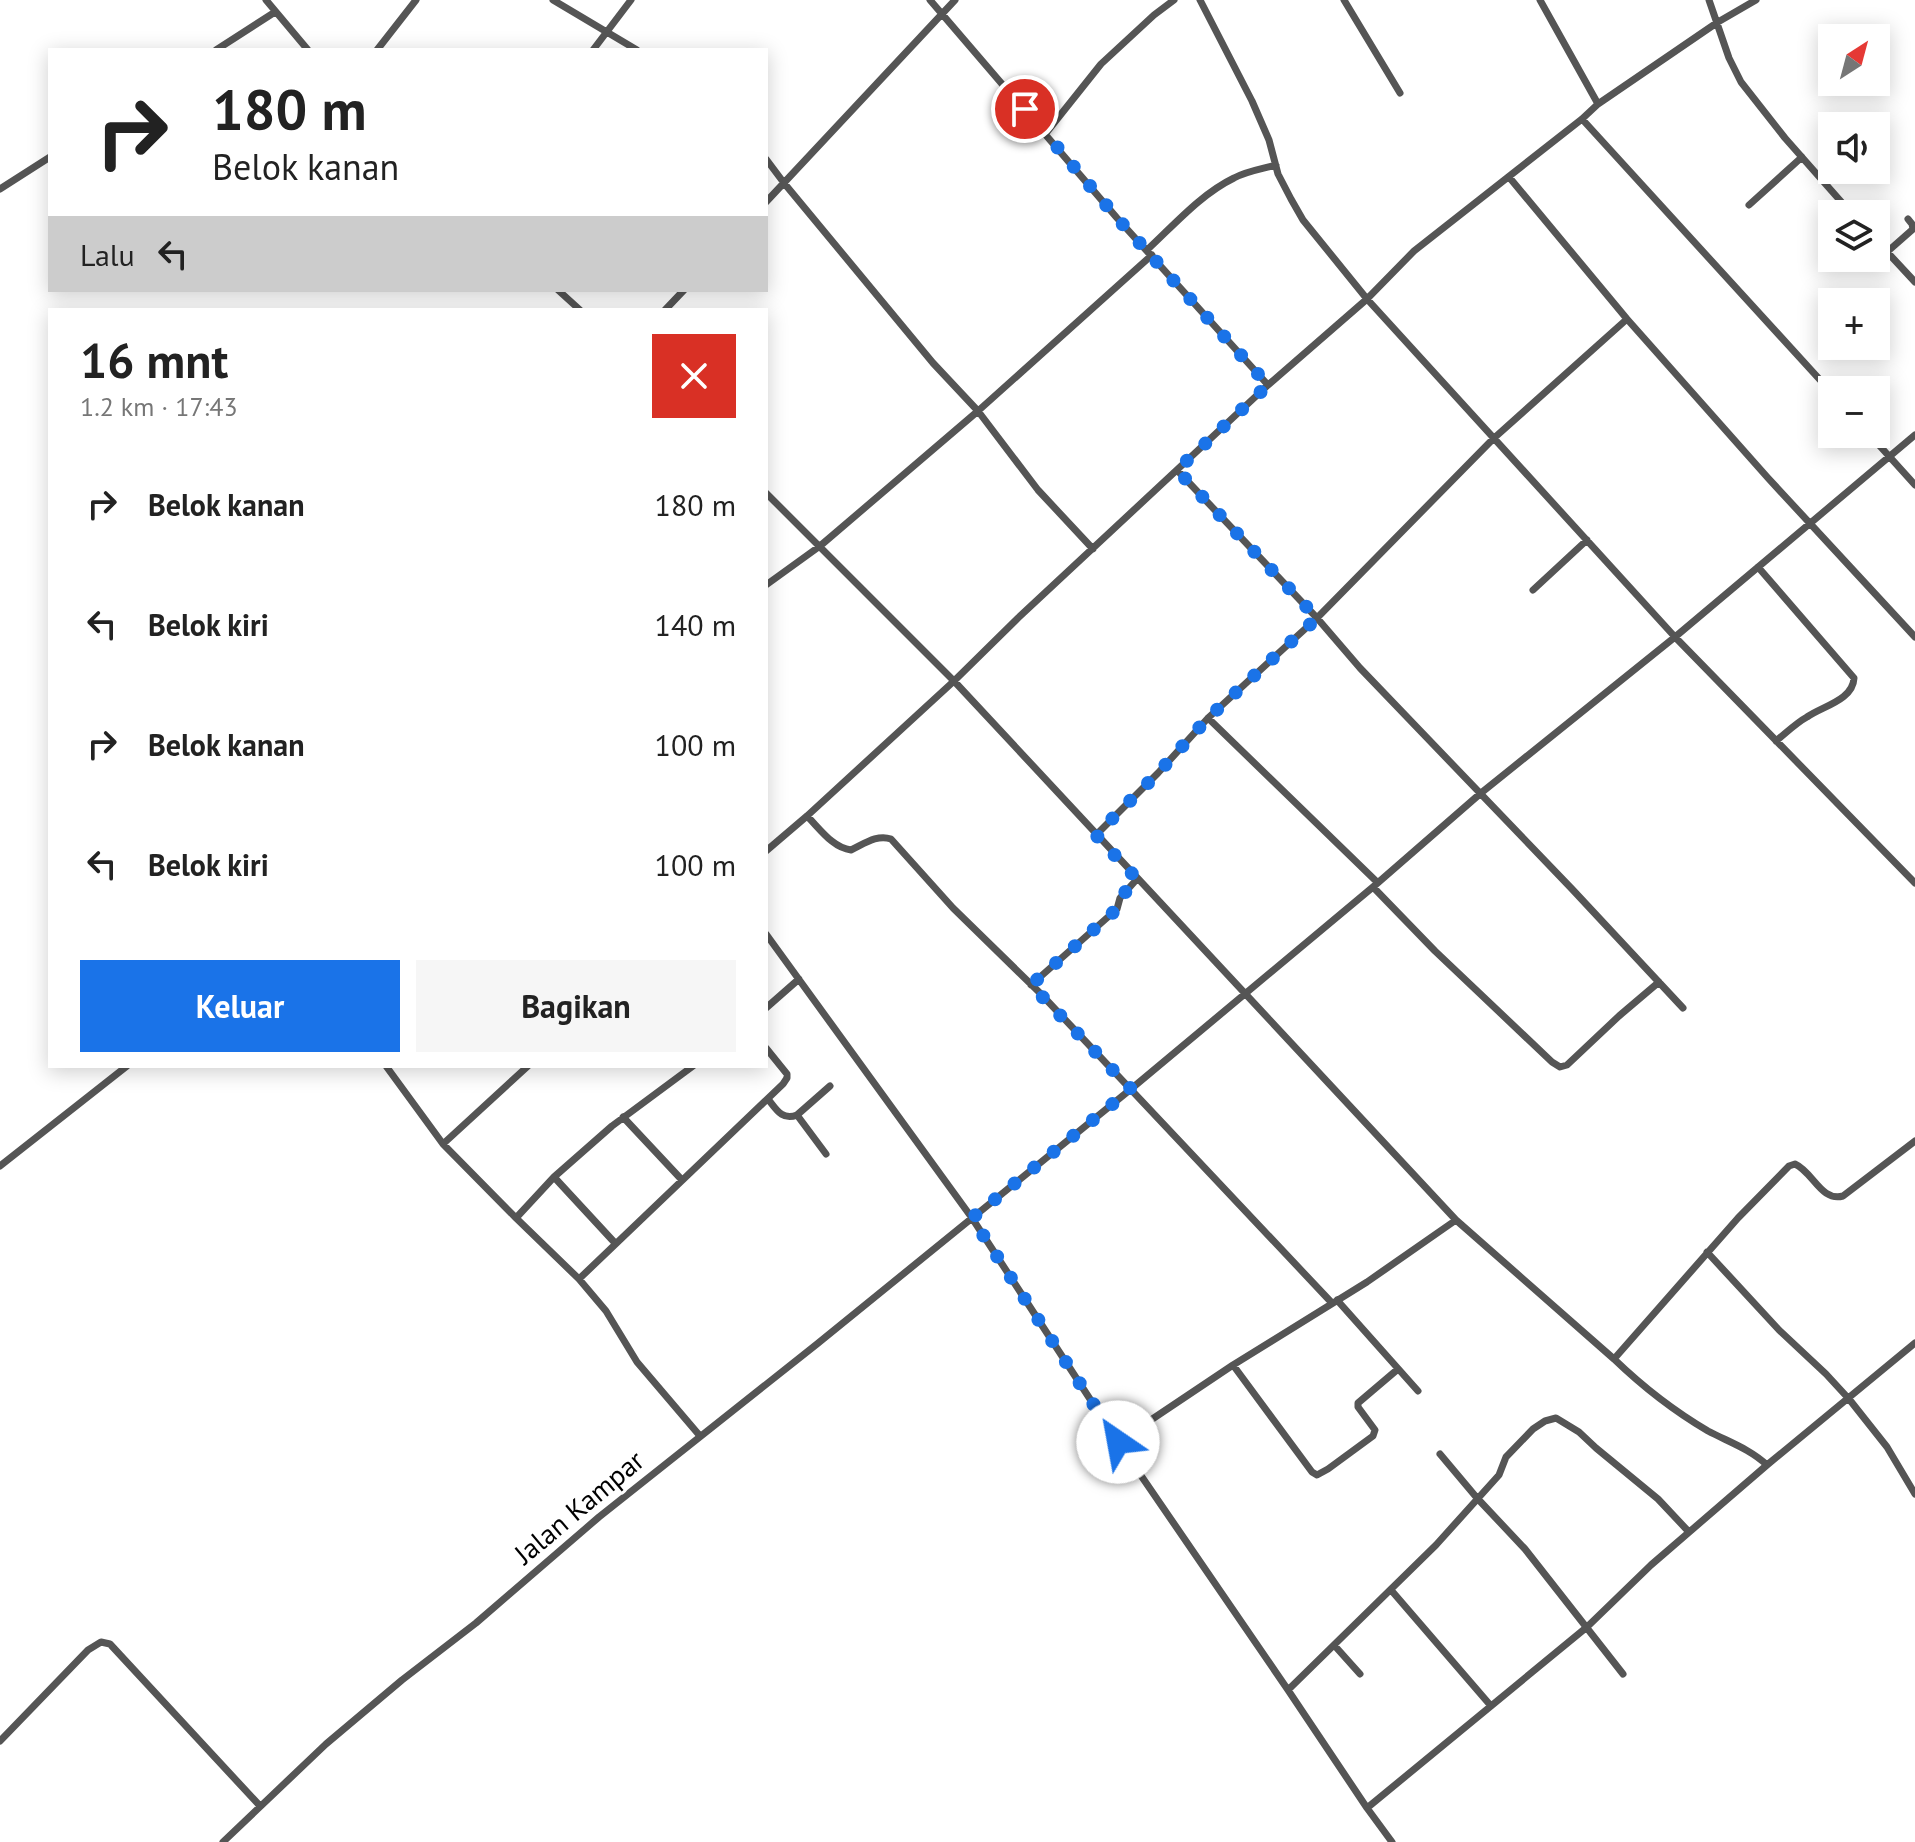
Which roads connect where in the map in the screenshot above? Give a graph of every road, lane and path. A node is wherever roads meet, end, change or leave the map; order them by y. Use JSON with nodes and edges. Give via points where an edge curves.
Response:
{"nodes":[{"id":1,"x":266,"y":0,"type":"edge"},
{"id":2,"x":416,"y":0,"type":"edge"},
{"id":3,"x":553,"y":0,"type":"edge"},
{"id":4,"x":631,"y":0,"type":"edge"},
{"id":5,"x":930,"y":0,"type":"edge"},
{"id":6,"x":955,"y":0,"type":"edge"},
{"id":7,"x":1174,"y":0,"type":"edge"},
{"id":8,"x":1200,"y":0,"type":"edge"},
{"id":9,"x":1344,"y":0,"type":"edge"},
{"id":10,"x":1540,"y":0,"type":"edge"},
{"id":11,"x":1709,"y":0,"type":"edge"},
{"id":12,"x":1756,"y":0,"type":"edge"},
{"id":13,"x":275,"y":12,"type":"junction"},
{"id":14,"x":942,"y":14,"type":"junction"},
{"id":15,"x":1718,"y":22,"type":"junction"},
{"id":16,"x":607,"y":32,"type":"junction"},
{"id":17,"x":219,"y":48,"type":"edge"},
{"id":18,"x":306,"y":48,"type":"edge"},
{"id":19,"x":379,"y":48,"type":"edge"},
{"id":20,"x":595,"y":48,"type":"edge"},
{"id":21,"x":634,"y":48,"type":"edge"},
{"id":22,"x":1400,"y":93,"type":"dead end"},
{"id":23,"x":1598,"y":104,"type":"junction"},
{"id":24,"x":1582,"y":119,"type":"junction"},
{"id":25,"x":1046,"y":133,"type":"junction"},
{"id":26,"x":1802,"y":157,"type":"junction"},
{"id":27,"x":48,"y":158,"type":"edge"},
{"id":28,"x":768,"y":162,"type":"edge"},
{"id":29,"x":1276,"y":165,"type":"junction"},
{"id":30,"x":1509,"y":177,"type":"junction"},
{"id":31,"x":784,"y":183,"type":"junction"},
{"id":32,"x":0,"y":189,"type":"edge"},
{"id":33,"x":768,"y":200,"type":"edge"},
{"id":34,"x":1840,"y":200,"type":"edge"},
{"id":35,"x":1749,"y":205,"type":"dead end"},
{"id":36,"x":1908,"y":219,"type":"dead end"},
{"id":37,"x":1890,"y":249,"type":"edge"},
{"id":38,"x":1150,"y":252,"type":"junction"},
{"id":39,"x":1890,"y":255,"type":"edge"},
{"id":40,"x":1915,"y":282,"type":"edge"},
{"id":41,"x":560,"y":292,"type":"edge"},
{"id":42,"x":682,"y":292,"type":"edge"},
{"id":43,"x":1367,"y":299,"type":"junction"},
{"id":44,"x":578,"y":308,"type":"edge"},
{"id":45,"x":667,"y":308,"type":"edge"},
{"id":46,"x":1627,"y":319,"type":"junction"},
{"id":47,"x":1818,"y":378,"type":"edge"},
{"id":48,"x":1268,"y":385,"type":"junction"},
{"id":49,"x":978,"y":411,"type":"junction"},
{"id":50,"x":1915,"y":435,"type":"edge"},
{"id":51,"x":1493,"y":439,"type":"junction"},
{"id":52,"x":1882,"y":448,"type":"edge"},
{"id":53,"x":1890,"y":456,"type":"junction"},
{"id":54,"x":1177,"y":470,"type":"junction"},
{"id":55,"x":1915,"y":485,"type":"edge"},
{"id":56,"x":768,"y":495,"type":"edge"},
{"id":57,"x":1810,"y":523,"type":"junction"},
{"id":58,"x":1587,"y":540,"type":"junction"},
{"id":59,"x":820,"y":546,"type":"junction"},
{"id":60,"x":1093,"y":549,"type":"junction"},
{"id":61,"x":1758,"y":567,"type":"junction"},
{"id":62,"x":768,"y":584,"type":"edge"},
{"id":63,"x":1533,"y":590,"type":"dead end"},
{"id":64,"x":1317,"y":618,"type":"junction"},
{"id":65,"x":1675,"y":637,"type":"junction"},
{"id":66,"x":1915,"y":637,"type":"edge"},
{"id":67,"x":954,"y":681,"type":"junction"},
{"id":68,"x":1208,"y":718,"type":"junction"},
{"id":69,"x":1776,"y":741,"type":"junction"},
{"id":70,"x":1481,"y":793,"type":"junction"},
{"id":71,"x":807,"y":816,"type":"junction"},
{"id":72,"x":1096,"y":835,"type":"junction"},
{"id":73,"x":768,"y":849,"type":"edge"},
{"id":74,"x":1137,"y":879,"type":"junction"},
{"id":75,"x":1915,"y":883,"type":"edge"},
{"id":76,"x":1375,"y":885,"type":"junction"},
{"id":77,"x":768,"y":937,"type":"edge"},
{"id":78,"x":799,"y":979,"type":"junction"},
{"id":79,"x":1659,"y":982,"type":"junction"},
{"id":80,"x":1031,"y":985,"type":"junction"},
{"id":81,"x":1245,"y":995,"type":"junction"},
{"id":82,"x":768,"y":1006,"type":"edge"},
{"id":83,"x":1683,"y":1008,"type":"dead end"},
{"id":84,"x":768,"y":1050,"type":"edge"},
{"id":85,"x":124,"y":1068,"type":"edge"},
{"id":86,"x":387,"y":1068,"type":"edge"},
{"id":87,"x":526,"y":1068,"type":"edge"},
{"id":88,"x":690,"y":1068,"type":"edge"},
{"id":89,"x":830,"y":1086,"type":"dead end"},
{"id":90,"x":1131,"y":1089,"type":"junction"},
{"id":91,"x":768,"y":1099,"type":"junction"},
{"id":92,"x":797,"y":1115,"type":"junction"},
{"id":93,"x":623,"y":1117,"type":"junction"},
{"id":94,"x":1915,"y":1141,"type":"edge"},
{"id":95,"x":443,"y":1144,"type":"junction"},
{"id":96,"x":826,"y":1154,"type":"dead end"},
{"id":97,"x":0,"y":1166,"type":"edge"},
{"id":98,"x":554,"y":1177,"type":"junction"},
{"id":99,"x":682,"y":1180,"type":"junction"},
{"id":100,"x":516,"y":1218,"type":"junction"},
{"id":101,"x":972,"y":1218,"type":"junction"},
{"id":102,"x":1456,"y":1220,"type":"junction"},
{"id":103,"x":615,"y":1243,"type":"junction"},
{"id":104,"x":1707,"y":1252,"type":"junction"},
{"id":105,"x":579,"y":1279,"type":"junction"},
{"id":106,"x":1331,"y":1300,"type":"junction"},
{"id":107,"x":1915,"y":1343,"type":"edge"},
{"id":108,"x":1614,"y":1359,"type":"junction"},
{"id":109,"x":1233,"y":1365,"type":"junction"},
{"id":110,"x":1398,"y":1369,"type":"junction"},
{"id":111,"x":1418,"y":1391,"type":"dead end"},
{"id":112,"x":1849,"y":1399,"type":"junction"},
{"id":113,"x":700,"y":1436,"type":"junction"},
{"id":114,"x":1118,"y":1442,"type":"junction"},
{"id":115,"x":1440,"y":1454,"type":"dead end"},
{"id":116,"x":1767,"y":1465,"type":"junction"},
{"id":117,"x":1915,"y":1494,"type":"edge"},
{"id":118,"x":1477,"y":1498,"type":"junction"},
{"id":119,"x":1689,"y":1532,"type":"junction"},
{"id":120,"x":1391,"y":1590,"type":"junction"},
{"id":121,"x":1587,"y":1627,"type":"junction"},
{"id":122,"x":1334,"y":1645,"type":"junction"},
{"id":123,"x":1360,"y":1674,"type":"dead end"},
{"id":124,"x":1623,"y":1674,"type":"dead end"},
{"id":125,"x":1288,"y":1690,"type":"junction"},
{"id":126,"x":1491,"y":1706,"type":"junction"},
{"id":127,"x":0,"y":1741,"type":"edge"},
{"id":128,"x":260,"y":1806,"type":"junction"},
{"id":129,"x":1367,"y":1808,"type":"junction"},
{"id":130,"x":223,"y":1842,"type":"edge"},
{"id":131,"x":1392,"y":1842,"type":"edge"}],
"edges":[{"from":1,"to":13,"type":"street"},
{"from":2,"to":19,"type":"street"},
{"from":3,"to":16,"type":"street"},
{"from":4,"to":16,"type":"street"},
{"from":5,"to":14,"type":"street"},
{"from":6,"to":14,"type":"street"},
{"from":7,"to":25,"type":"street","via":[[1101,64]]},
{"from":8,"to":29,"type":"street","via":[[1252,101]]},
{"from":9,"to":22,"type":"street"},
{"from":10,"to":23,"type":"street"},
{"from":11,"to":15,"type":"street"},
{"from":12,"to":15,"type":"street"},
{"from":13,"to":17,"type":"street"},
{"from":13,"to":18,"type":"street"},
{"from":14,"to":25,"type":"street"},
{"from":14,"to":31,"type":"street"},
{"from":15,"to":23,"type":"street"},
{"from":15,"to":26,"type":"street","via":[[1741,82]]},
{"from":16,"to":20,"type":"street"},
{"from":16,"to":21,"type":"street"},
{"from":23,"to":24,"type":"street"},
{"from":24,"to":30,"type":"street"},
{"from":24,"to":47,"type":"street"},
{"from":25,"to":38,"type":"street"},
{"from":26,"to":34,"type":"street"},
{"from":26,"to":35,"type":"street"},
{"from":27,"to":32,"type":"street"},
{"from":28,"to":31,"type":"street"},
{"from":29,"to":38,"type":"street","via":[[1220,186]]},
{"from":29,"to":43,"type":"street","via":[[1303,220]]},
{"from":30,"to":43,"type":"street","via":[[1414,251]]},
{"from":30,"to":46,"type":"street"},
{"from":31,"to":33,"type":"street"},
{"from":31,"to":49,"type":"street"},
{"from":36,"to":37,"type":"street","via":[[1913,229]]},
{"from":38,"to":48,"type":"street"},
{"from":38,"to":49,"type":"street"},
{"from":39,"to":40,"type":"street"},
{"from":41,"to":44,"type":"street"},
{"from":42,"to":45,"type":"street"},
{"from":43,"to":48,"type":"street"},
{"from":43,"to":51,"type":"street"},
{"from":46,"to":51,"type":"street"},
{"from":46,"to":57,"type":"street"},
{"from":48,"to":54,"type":"street"},
{"from":49,"to":59,"type":"street"},
{"from":49,"to":60,"type":"street","via":[[1038,490]]},
{"from":50,"to":53,"type":"street","name":"Jalan Kampar"},
{"from":51,"to":58,"type":"street"},
{"from":51,"to":64,"type":"street"},
{"from":52,"to":53,"type":"street"},
{"from":53,"to":55,"type":"street"},
{"from":53,"to":57,"type":"street","name":"Jalan Kampar"},
{"from":54,"to":60,"type":"street"},
{"from":54,"to":64,"type":"street"},
{"from":56,"to":59,"type":"street"},
{"from":57,"to":61,"type":"street","name":"Jalan Kampar"},
{"from":57,"to":66,"type":"street"},
{"from":58,"to":63,"type":"street"},
{"from":58,"to":65,"type":"street"},
{"from":59,"to":62,"type":"street"},
{"from":59,"to":67,"type":"street"},
{"from":60,"to":67,"type":"street"},
{"from":61,"to":65,"type":"street","name":"Jalan Kampar"},
{"from":61,"to":69,"type":"street","via":[[1854,678],[1846,695]]},
{"from":64,"to":68,"type":"street"},
{"from":64,"to":70,"type":"street"},
{"from":65,"to":69,"type":"street"},
{"from":65,"to":70,"type":"street","name":"Jalan Kampar"},
{"from":67,"to":71,"type":"street"},
{"from":67,"to":72,"type":"street"},
{"from":68,"to":72,"type":"street"},
{"from":68,"to":76,"type":"street"},
{"from":69,"to":75,"type":"street"},
{"from":70,"to":76,"type":"street","name":"Jalan Kampar"},
{"from":70,"to":79,"type":"street"},
{"from":71,"to":73,"type":"street"},
{"from":71,"to":80,"type":"street","via":[[842,849],[891,839]]},
{"from":72,"to":74,"type":"street"},
{"from":74,"to":80,"type":"street","via":[[1117,909]]},
{"from":74,"to":81,"type":"street"},
{"from":76,"to":79,"type":"street","via":[[1435,951],[1560,1067]]},
{"from":76,"to":81,"type":"street","name":"Jalan Kampar"},
{"from":77,"to":78,"type":"street"},
{"from":78,"to":82,"type":"street"},
{"from":78,"to":101,"type":"street"},
{"from":79,"to":83,"type":"street"},
{"from":80,"to":90,"type":"street"},
{"from":81,"to":90,"type":"street","name":"Jalan Kampar"},
{"from":81,"to":102,"type":"street"},
{"from":84,"to":91,"type":"street","via":[[787,1078]]},
{"from":85,"to":97,"type":"street"},
{"from":86,"to":95,"type":"street"},
{"from":87,"to":95,"type":"street"},
{"from":88,"to":93,"type":"street"},
{"from":89,"to":92,"type":"street"},
{"from":90,"to":101,"type":"street","name":"Jalan Kampar"},
{"from":90,"to":106,"type":"street"},
{"from":91,"to":92,"type":"street","via":[[780,1114]]},
{"from":91,"to":99,"type":"street"},
{"from":92,"to":96,"type":"street"},
{"from":93,"to":98,"type":"street"},
{"from":93,"to":99,"type":"street"},
{"from":94,"to":104,"type":"street","via":[[1839,1198],[1826,1194],[1792,1164]]},
{"from":95,"to":100,"type":"street"},
{"from":98,"to":100,"type":"street"},
{"from":98,"to":103,"type":"street"},
{"from":99,"to":103,"type":"street"},
{"from":100,"to":105,"type":"street"},
{"from":101,"to":113,"type":"street","name":"Jalan Kampar"},
{"from":101,"to":114,"type":"street"},
{"from":102,"to":106,"type":"street","via":[[1367,1282]]},
{"from":102,"to":108,"type":"street"},
{"from":103,"to":105,"type":"street"},
{"from":104,"to":108,"type":"street"},
{"from":104,"to":112,"type":"street"},
{"from":105,"to":113,"type":"street","via":[[637,1362]]},
{"from":106,"to":109,"type":"street"},
{"from":106,"to":110,"type":"street"},
{"from":107,"to":112,"type":"street"},
{"from":108,"to":116,"type":"street","via":[[1697,1424]]},
{"from":109,"to":110,"type":"street","via":[[1317,1475],[1373,1436],[1375,1430],[1358,1403]]},
{"from":109,"to":114,"type":"street"},
{"from":110,"to":111,"type":"street"},
{"from":112,"to":116,"type":"street"},
{"from":112,"to":117,"type":"street"},
{"from":113,"to":128,"type":"street","name":"Jalan Kampar","via":[[391,1689]]},
{"from":114,"to":125,"type":"street"},
{"from":115,"to":118,"type":"street"},
{"from":116,"to":119,"type":"street"},
{"from":118,"to":119,"type":"street","via":[[1533,1429],[1556,1418],[1658,1499]]},
{"from":118,"to":120,"type":"street"},
{"from":118,"to":121,"type":"street"},
{"from":119,"to":121,"type":"street"},
{"from":120,"to":122,"type":"street"},
{"from":120,"to":126,"type":"street"},
{"from":121,"to":124,"type":"street"},
{"from":121,"to":126,"type":"street"},
{"from":122,"to":123,"type":"street"},
{"from":122,"to":125,"type":"street"},
{"from":125,"to":129,"type":"street"},
{"from":126,"to":129,"type":"street"},
{"from":127,"to":128,"type":"street","via":[[88,1650],[101,1642],[110,1644]]},
{"from":128,"to":130,"type":"street","name":"Jalan Kampar"},
{"from":129,"to":131,"type":"street"}]}
